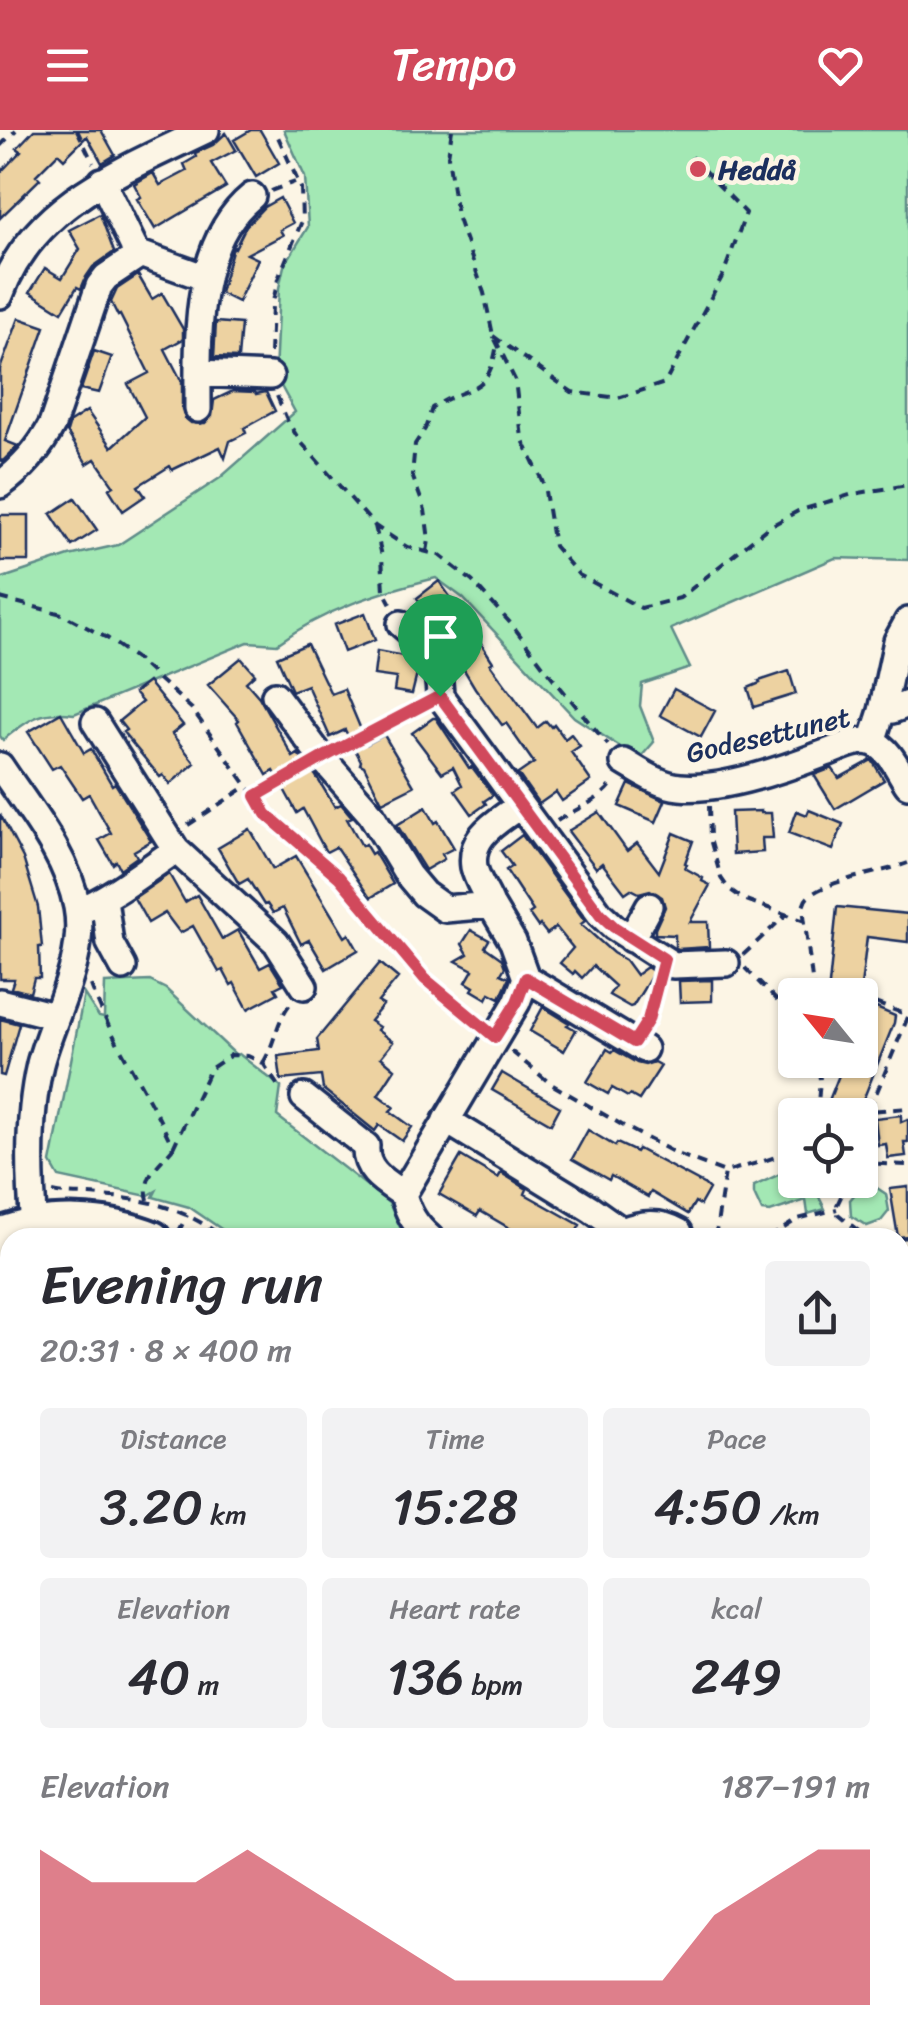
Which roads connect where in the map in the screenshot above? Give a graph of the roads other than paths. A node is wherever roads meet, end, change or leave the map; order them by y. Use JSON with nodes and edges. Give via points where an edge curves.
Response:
{"nodes":[{"id":1,"x":206,"y":130,"type":"edge"},
{"id":2,"x":102,"y":181,"type":"junction"},
{"id":3,"x":252,"y":196,"type":"dead end"},
{"id":4,"x":136,"y":254,"type":"junction"},
{"id":5,"x":206,"y":278,"type":"junction"},
{"id":6,"x":2,"y":282,"type":"edge"},
{"id":7,"x":198,"y":373,"type":"junction"},
{"id":8,"x":270,"y":376,"type":"road end"},
{"id":9,"x":198,"y":409,"type":"dead end"},
{"id":10,"x":0,"y":485,"type":"edge"},
{"id":11,"x":908,"y":621,"type":"edge"},
{"id":12,"x":401,"y":624,"type":"road end"},
{"id":13,"x":275,"y":695,"type":"dead end"},
{"id":14,"x":908,"y":704,"type":"edge"},
{"id":15,"x":882,"y":711,"type":"junction"},
{"id":16,"x":95,"y":722,"type":"dead end"},
{"id":17,"x":872,"y":742,"type":"junction"},
{"id":18,"x":624,"y":762,"type":"road end"},
{"id":19,"x":0,"y":766,"type":"edge"},
{"id":20,"x":908,"y":783,"type":"edge"},
{"id":21,"x":520,"y":805,"type":"junction"},
{"id":22,"x":173,"y":844,"type":"junction"},
{"id":23,"x":104,"y":899,"type":"junction"},
{"id":24,"x":491,"y":906,"type":"junction"},
{"id":25,"x":649,"y":906,"type":"dead end"},
{"id":26,"x":78,"y":911,"type":"junction"},
{"id":27,"x":631,"y":939,"type":"junction"},
{"id":28,"x":729,"y":964,"type":"road end"},
{"id":29,"x":122,"y":967,"type":"dead end"},
{"id":30,"x":526,"y":978,"type":"junction"},
{"id":31,"x":304,"y":986,"type":"road end"},
{"id":32,"x":0,"y":1002,"type":"edge"},
{"id":33,"x":55,"y":1016,"type":"junction"},
{"id":34,"x":639,"y":1046,"type":"road end"},
{"id":35,"x":304,"y":1097,"type":"road end"},
{"id":36,"x":446,"y":1120,"type":"junction"},
{"id":37,"x":403,"y":1194,"type":"junction"},
{"id":38,"x":34,"y":1225,"type":"junction"},
{"id":39,"x":24,"y":1228,"type":"edge"},
{"id":40,"x":126,"y":1228,"type":"edge"},
{"id":41,"x":419,"y":1228,"type":"edge"},
{"id":42,"x":615,"y":1228,"type":"edge"},
{"id":43,"x":633,"y":1228,"type":"edge"},
{"id":44,"x":671,"y":1228,"type":"edge"}],
"edges":[{"from":1,"to":2,"type":"street"},
{"from":2,"to":4,"type":"street"},
{"from":2,"to":6,"type":"street","via":[[36,233]]},
{"from":3,"to":5,"type":"street","via":[[236,212]]},
{"from":4,"to":5,"type":"street"},
{"from":4,"to":10,"type":"street","via":[[99,286],[52,425]]},
{"from":5,"to":7,"type":"street"},
{"from":7,"to":8,"type":"street"},
{"from":7,"to":9,"type":"street"},
{"from":11,"to":15,"type":"street","name":"Godesettunet"},
{"from":12,"to":21,"type":"street","via":[[433,655],[440,696]]},
{"from":13,"to":24,"type":"street","via":[[371,814],[424,894],[446,909]]},
{"from":14,"to":15,"type":"street","name":"Godesettunet"},
{"from":15,"to":17,"type":"street","name":"Godesettunet"},
{"from":16,"to":22,"type":"street"},
{"from":17,"to":18,"type":"street","name":"Godesettunet","via":[[708,786],[660,782]]},
{"from":17,"to":20,"type":"street","name":"Godesettunet"},
{"from":19,"to":26,"type":"street","via":[[58,856]]},
{"from":21,"to":24,"type":"street","via":[[474,846],[474,866]]},
{"from":21,"to":27,"type":"street","via":[[600,914]]},
{"from":22,"to":23,"type":"street"},
{"from":22,"to":31,"type":"street","via":[[276,942]]},
{"from":23,"to":26,"type":"street"},
{"from":23,"to":29,"type":"street","via":[[110,943]]},
{"from":24,"to":30,"type":"street"},
{"from":25,"to":27,"type":"street"},
{"from":26,"to":33,"type":"street","via":[[77,948]]},
{"from":27,"to":28,"type":"street","via":[[673,966]]},
{"from":30,"to":34,"type":"street"},
{"from":30,"to":36,"type":"street"},
{"from":32,"to":33,"type":"street"},
{"from":33,"to":38,"type":"street","via":[[33,1105]]},
{"from":35,"to":37,"type":"street","via":[[366,1146],[370,1167]]},
{"from":36,"to":37,"type":"street"},
{"from":36,"to":42,"type":"street"},
{"from":37,"to":41,"type":"street"},
{"from":38,"to":39,"type":"main road"},
{"from":38,"to":40,"type":"main road"},
{"from":43,"to":44,"type":"street"}]}
